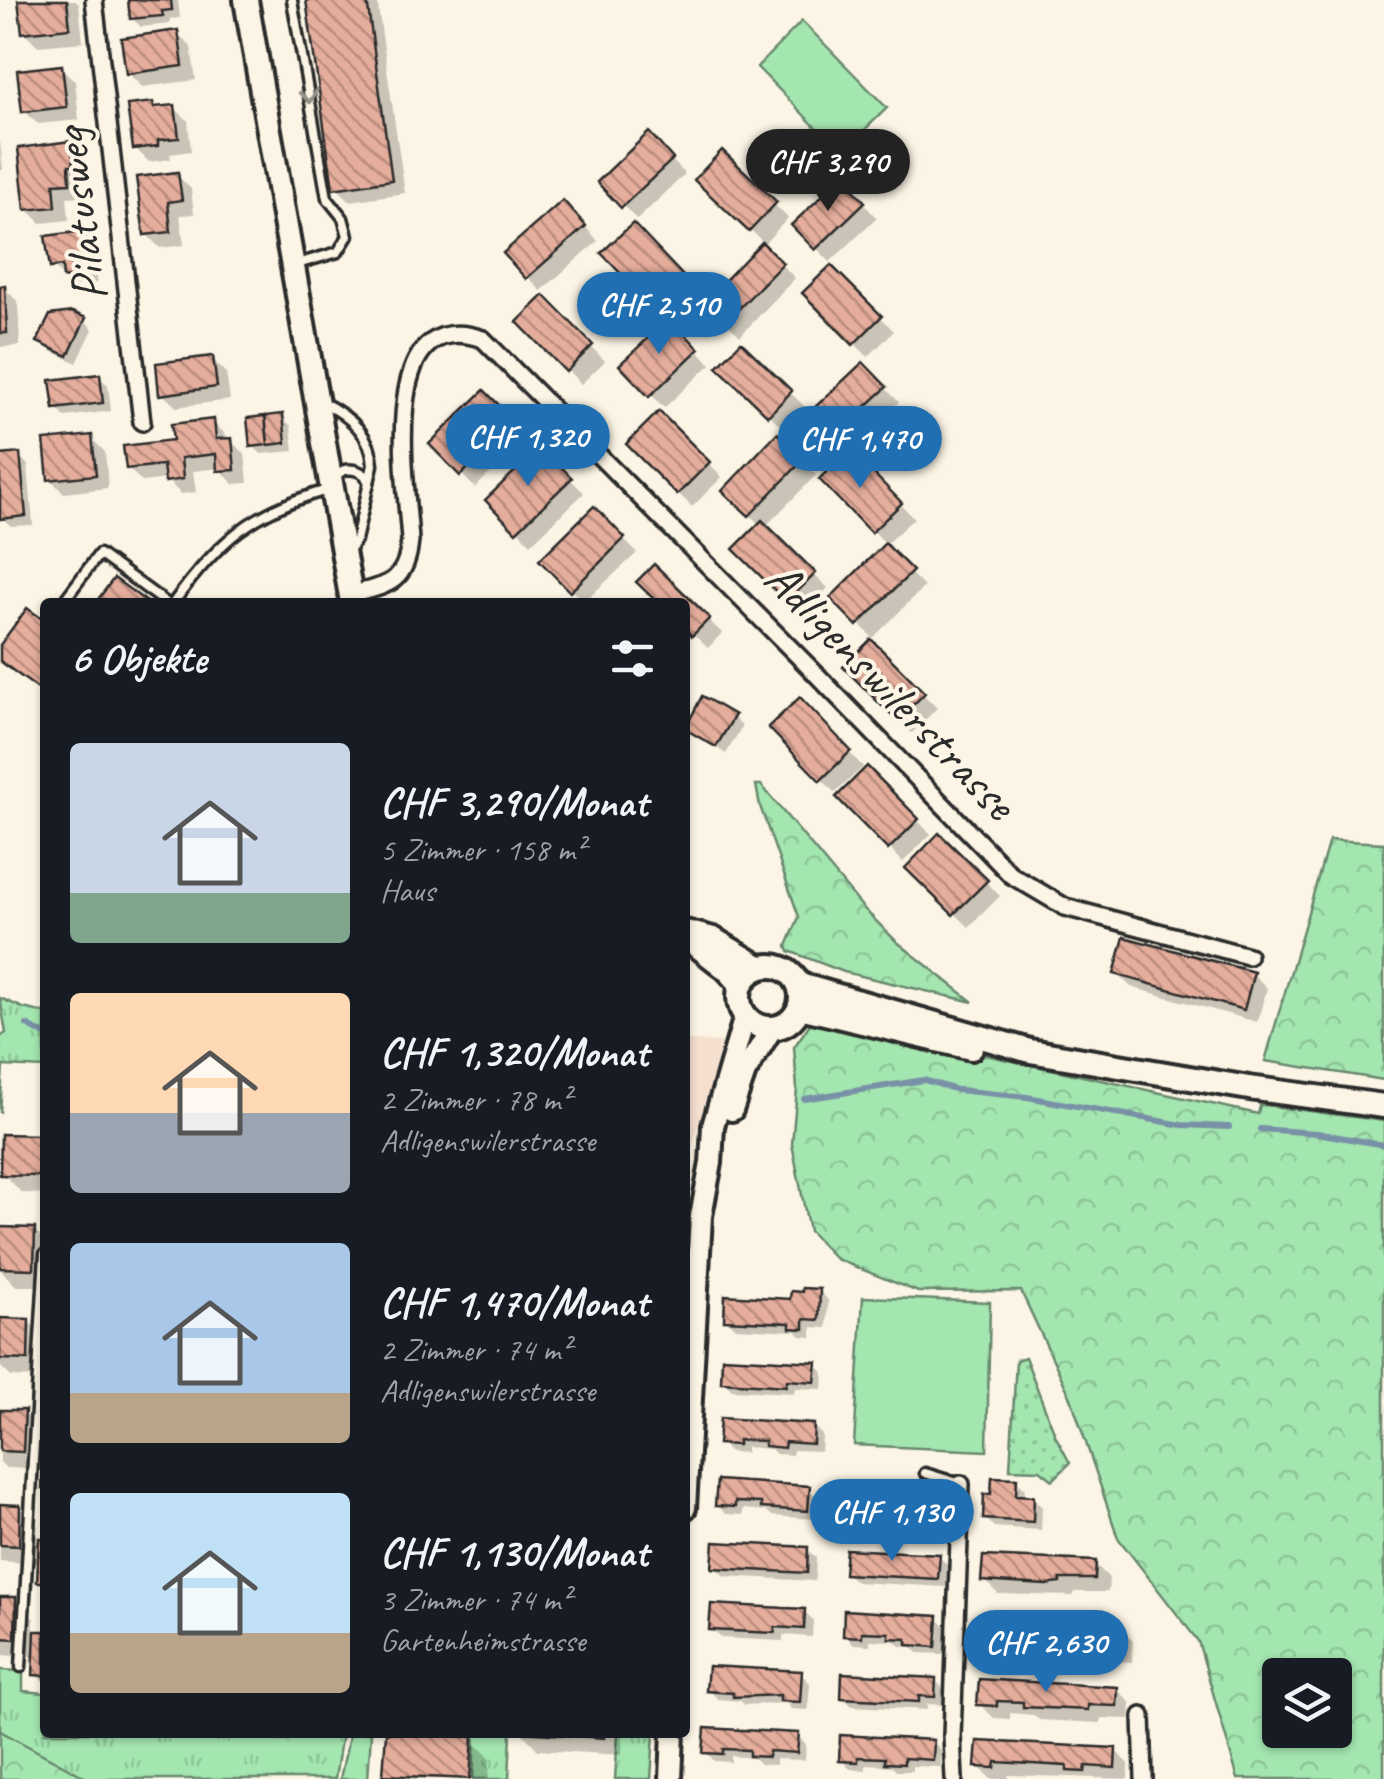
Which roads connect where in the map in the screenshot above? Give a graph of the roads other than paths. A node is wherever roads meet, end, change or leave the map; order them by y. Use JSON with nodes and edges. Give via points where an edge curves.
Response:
{"nodes":[{"id":1,"x":94,"y":0,"type":"edge"},
{"id":2,"x":246,"y":0,"type":"edge"},
{"id":3,"x":292,"y":0,"type":"edge"},
{"id":4,"x":294,"y":265,"type":"junction"},
{"id":5,"x":315,"y":399,"type":"junction"},
{"id":6,"x":142,"y":422,"type":"dead end"},
{"id":7,"x":369,"y":484,"type":"junction"},
{"id":8,"x":331,"y":489,"type":"junction"},
{"id":9,"x":343,"y":561,"type":"junction"},
{"id":10,"x":66,"y":598,"type":"edge"},
{"id":11,"x":160,"y":598,"type":"edge"},
{"id":12,"x":177,"y":598,"type":"edge"},
{"id":13,"x":351,"y":598,"type":"edge"},
{"id":14,"x":354,"y":598,"type":"edge"},
{"id":15,"x":690,"y":935,"type":"edge"},
{"id":16,"x":690,"y":938,"type":"edge"},
{"id":17,"x":1248,"y":956,"type":"dead end"},
{"id":18,"x":759,"y":967,"type":"junction"},
{"id":19,"x":741,"y":984,"type":"junction"},
{"id":20,"x":800,"y":996,"type":"junction"},
{"id":21,"x":745,"y":1016,"type":"junction"},
{"id":22,"x":772,"y":1028,"type":"junction"},
{"id":23,"x":1384,"y":1106,"type":"edge"},
{"id":24,"x":712,"y":1164,"type":"junction"},
{"id":25,"x":690,"y":1276,"type":"edge"},
{"id":26,"x":40,"y":1340,"type":"edge"},
{"id":27,"x":926,"y":1472,"type":"dead end"},
{"id":28,"x":961,"y":1484,"type":"joint"},
{"id":29,"x":21,"y":1667,"type":"dead end"},
{"id":30,"x":1142,"y":1716,"type":"dead end"},
{"id":31,"x":674,"y":1738,"type":"edge"},
{"id":32,"x":671,"y":1779,"type":"edge"},
{"id":33,"x":954,"y":1779,"type":"edge"},
{"id":34,"x":1144,"y":1779,"type":"edge"}],
"edges":[{"from":1,"to":6,"type":"street","name":"Pilatusweg"},
{"from":2,"to":4,"type":"main road","name":"Adligenswilerstrasse"},
{"from":3,"to":4,"type":"lane","one_way":true,"via":[[326,198],[348,227],[338,252]]},
{"from":4,"to":5,"type":"main road","name":"Adligenswilerstrasse"},
{"from":5,"to":7,"type":"lane","via":[[368,440],[374,465]]},
{"from":5,"to":8,"type":"main road","name":"Adligenswilerstrasse"},
{"from":7,"to":8,"type":"lane","via":[[351,469],[336,475]]},
{"from":7,"to":9,"type":"lane","via":[[356,540]]},
{"from":8,"to":9,"type":"main road","name":"Adligenswilerstrasse"},
{"from":8,"to":12,"type":"lane","via":[[258,516],[219,548]]},
{"from":9,"to":13,"type":"main road","name":"Adligenswilerstrasse"},
{"from":10,"to":11,"type":"lane","via":[[99,554]]},
{"from":14,"to":17,"type":"street","name":"Adligenswilerstrasse","via":[[401,575],[408,559],[403,416],[422,351],[446,334],[483,339],[1011,875],[1065,907]]},
{"from":15,"to":18,"type":"main road","via":[[713,938]]},
{"from":16,"to":19,"type":"main road"},
{"from":18,"to":19,"type":"main road"},
{"from":18,"to":20,"type":"main road","via":[[783,968]]},
{"from":19,"to":21,"type":"main road"},
{"from":20,"to":22,"type":"main road","via":[[794,1018]]},
{"from":20,"to":23,"type":"main road","via":[[980,1050],[1030,1051]]},
{"from":21,"to":22,"type":"main road"},
{"from":21,"to":24,"type":"street","via":[[713,1126]]},
{"from":22,"to":24,"type":"street","via":[[745,1072]]},
{"from":24,"to":25,"type":"street"},
{"from":26,"to":29,"type":"lane"},
{"from":27,"to":28,"type":"lane"},
{"from":28,"to":33,"type":"street"},
{"from":30,"to":34,"type":"street"},
{"from":31,"to":32,"type":"street"}]}
